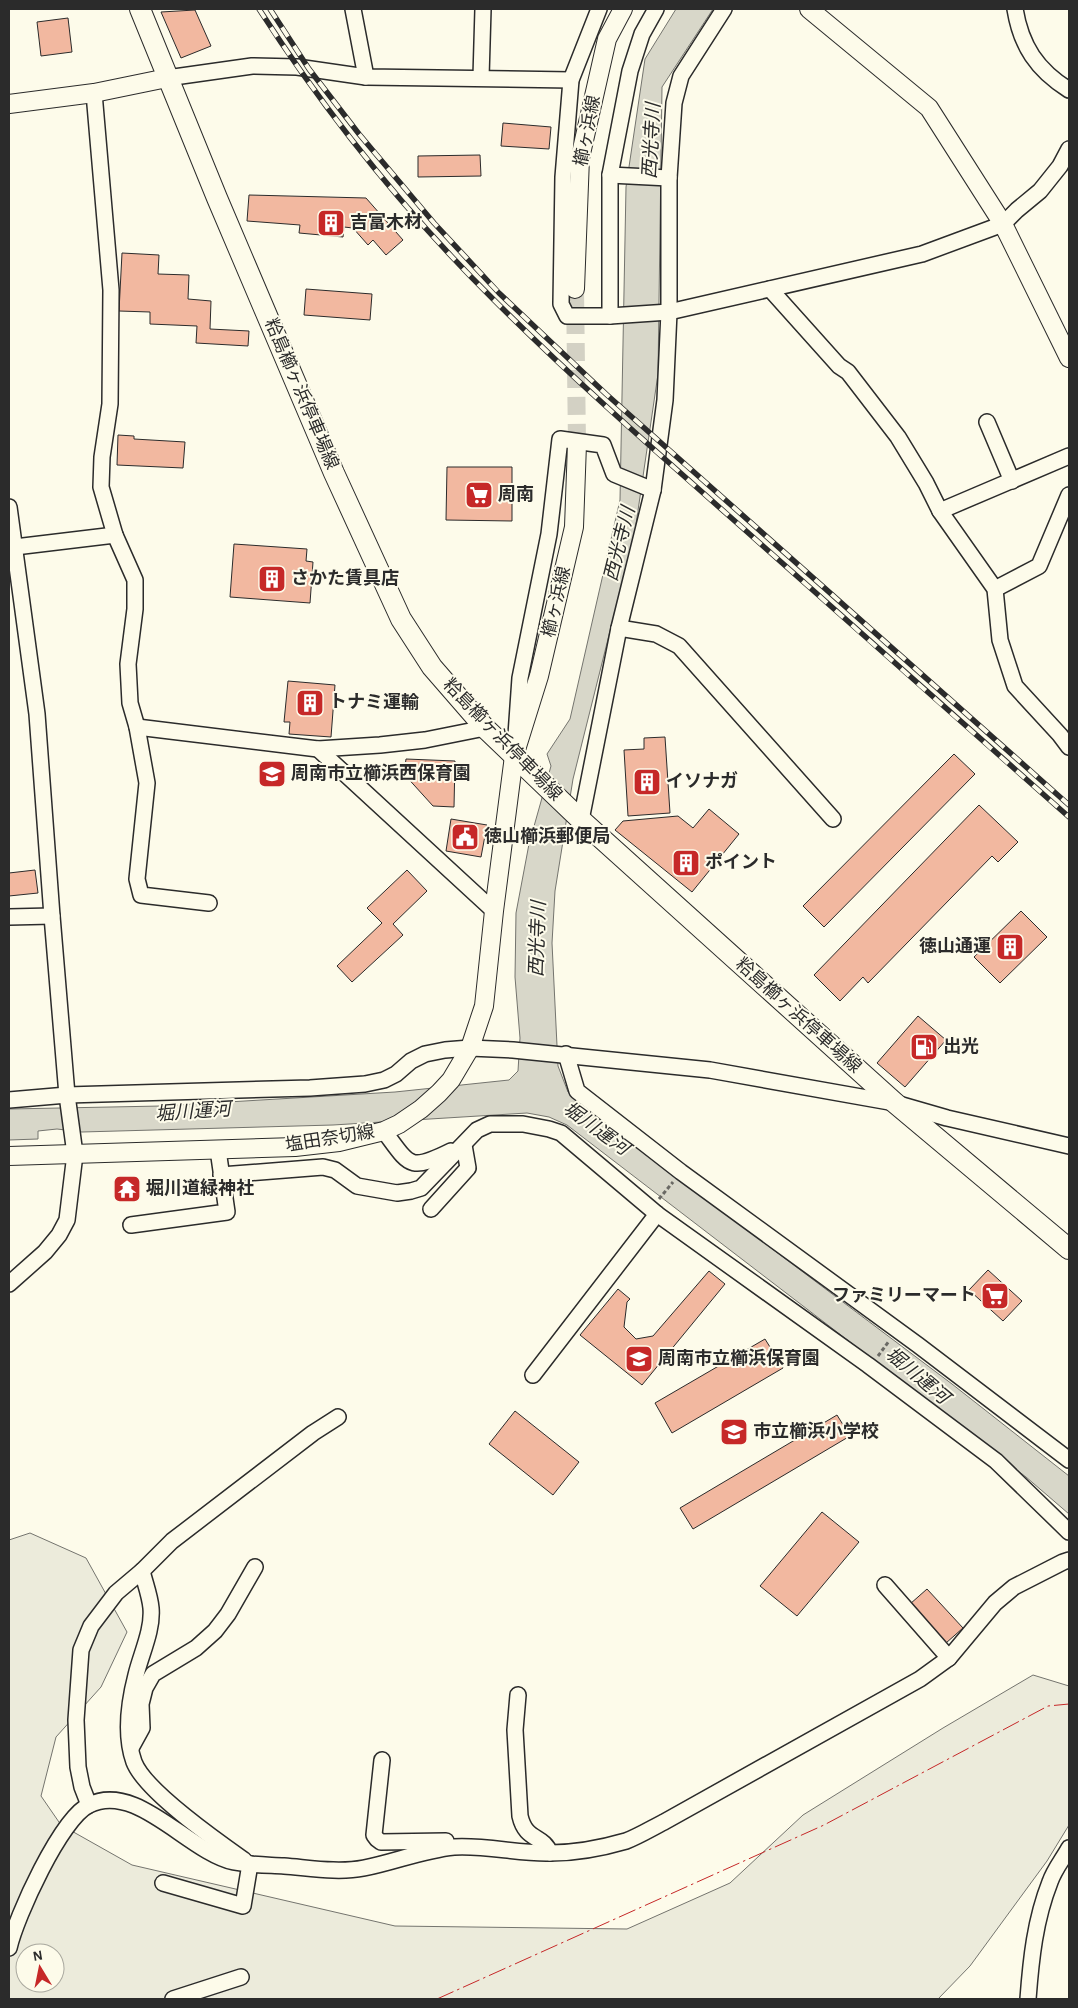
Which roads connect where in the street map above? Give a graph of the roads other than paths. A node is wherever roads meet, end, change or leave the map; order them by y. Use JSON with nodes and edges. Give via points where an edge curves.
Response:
{"nodes":[{"id":1,"x":140,"y":9,"type":"edge"},
{"id":2,"x":353,"y":9,"type":"edge"},
{"id":3,"x":483,"y":9,"type":"edge"},
{"id":4,"x":599,"y":9,"type":"edge"},
{"id":5,"x":623,"y":9,"type":"edge"},
{"id":6,"x":656,"y":9,"type":"edge"},
{"id":7,"x":724,"y":9,"type":"edge"},
{"id":8,"x":809,"y":9,"type":"edge"},
{"id":9,"x":1015,"y":9,"type":"edge"},
{"id":10,"x":590,"y":32,"type":"junction"},
{"id":11,"x":607,"y":40,"type":"junction"},
{"id":12,"x":366,"y":76,"type":"junction"},
{"id":13,"x":481,"y":77,"type":"junction"},
{"id":14,"x":168,"y":78,"type":"junction"},
{"id":15,"x":571,"y":80,"type":"junction"},
{"id":16,"x":1069,"y":90,"type":"edge"},
{"id":17,"x":94,"y":93,"type":"junction"},
{"id":18,"x":9,"y":104,"type":"edge"},
{"id":19,"x":1069,"y":149,"type":"edge"},
{"id":20,"x":610,"y":175,"type":"junction"},
{"id":21,"x":669,"y":178,"type":"junction"},
{"id":22,"x":1003,"y":224,"type":"junction"},
{"id":23,"x":576,"y":288,"type":"tunnel mouth"},
{"id":24,"x":770,"y":289,"type":"junction"},
{"id":25,"x":669,"y":312,"type":"junction"},
{"id":26,"x":610,"y":316,"type":"junction"},
{"id":27,"x":1069,"y":358,"type":"edge"},
{"id":28,"x":987,"y":422,"type":"dead end"},
{"id":29,"x":577,"y":444,"type":"tunnel mouth"},
{"id":30,"x":1069,"y":456,"type":"edge"},
{"id":31,"x":1012,"y":481,"type":"junction"},
{"id":32,"x":653,"y":490,"type":"junction"},
{"id":33,"x":1069,"y":495,"type":"edge"},
{"id":34,"x":9,"y":507,"type":"edge"},
{"id":35,"x":940,"y":511,"type":"junction"},
{"id":36,"x":115,"y":536,"type":"junction"},
{"id":37,"x":15,"y":547,"type":"junction"},
{"id":38,"x":15,"y":586,"type":"edge"},
{"id":39,"x":995,"y":589,"type":"junction"},
{"id":40,"x":619,"y":628,"type":"junction"},
{"id":41,"x":137,"y":727,"type":"junction"},
{"id":42,"x":485,"y":728,"type":"junction"},
{"id":43,"x":1069,"y":747,"type":"edge"},
{"id":44,"x":318,"y":749,"type":"junction"},
{"id":45,"x":514,"y":756,"type":"junction"},
{"id":46,"x":832,"y":819,"type":"dead end"},
{"id":47,"x":581,"y":820,"type":"junction"},
{"id":48,"x":209,"y":903,"type":"dead end"},
{"id":49,"x":494,"y":911,"type":"junction"},
{"id":50,"x":52,"y":916,"type":"junction"},
{"id":51,"x":9,"y":918,"type":"edge"},
{"id":52,"x":470,"y":1048,"type":"junction"},
{"id":53,"x":566,"y":1054,"type":"junction"},
{"id":54,"x":68,"y":1098,"type":"junction"},
{"id":55,"x":9,"y":1100,"type":"edge"},
{"id":56,"x":895,"y":1103,"type":"junction"},
{"id":57,"x":391,"y":1127,"type":"junction"},
{"id":58,"x":464,"y":1145,"type":"junction"},
{"id":59,"x":1069,"y":1146,"type":"edge"},
{"id":60,"x":74,"y":1149,"type":"junction"},
{"id":61,"x":218,"y":1150,"type":"junction"},
{"id":62,"x":9,"y":1156,"type":"edge"},
{"id":63,"x":221,"y":1175,"type":"junction"},
{"id":64,"x":658,"y":1207,"type":"junction"},
{"id":65,"x":430,"y":1209,"type":"dead end"},
{"id":66,"x":131,"y":1225,"type":"dead end"},
{"id":67,"x":1069,"y":1248,"type":"edge"},
{"id":68,"x":9,"y":1284,"type":"edge"},
{"id":69,"x":533,"y":1376,"type":"dead end"},
{"id":70,"x":338,"y":1417,"type":"dead end"},
{"id":71,"x":1069,"y":1460,"type":"edge"},
{"id":72,"x":1069,"y":1532,"type":"edge"},
{"id":73,"x":1069,"y":1560,"type":"edge"},
{"id":74,"x":255,"y":1567,"type":"dead end"},
{"id":75,"x":142,"y":1571,"type":"junction"},
{"id":76,"x":885,"y":1585,"type":"dead end"},
{"id":77,"x":949,"y":1658,"type":"junction"},
{"id":78,"x":518,"y":1695,"type":"dead end"},
{"id":79,"x":131,"y":1748,"type":"junction"},
{"id":80,"x":382,"y":1760,"type":"dead end"},
{"id":81,"x":89,"y":1805,"type":"junction"},
{"id":82,"x":455,"y":1847,"type":"junction"},
{"id":83,"x":1069,"y":1848,"type":"edge"},
{"id":84,"x":550,"y":1853,"type":"junction"},
{"id":85,"x":250,"y":1864,"type":"junction"},
{"id":86,"x":163,"y":1882,"type":"dead end"},
{"id":87,"x":9,"y":1948,"type":"edge"},
{"id":88,"x":242,"y":1977,"type":"dead end"},
{"id":89,"x":173,"y":1999,"type":"edge"},
{"id":90,"x":1028,"y":1999,"type":"edge"}],
"edges":[{"from":1,"to":14,"type":"main road","name":"粭島櫛ヶ浜停車場線"},
{"from":2,"to":12,"type":"street"},
{"from":3,"to":13,"type":"street"},
{"from":4,"to":10,"type":"street"},
{"from":5,"to":11,"type":"street","name":"櫛ヶ浜線"},
{"from":6,"to":20,"type":"street","via":[[642,34],[630,70]]},
{"from":7,"to":21,"type":"street","via":[[681,76],[674,103]]},
{"from":8,"to":22,"type":"street","via":[[929,108]]},
{"from":9,"to":16,"type":"street","via":[[1018,30],[1035,61],[1053,80]]},
{"from":10,"to":11,"type":"street"},
{"from":10,"to":15,"type":"street"},
{"from":11,"to":23,"type":"street","name":"櫛ヶ浜線","via":[[580,158]]},
{"from":12,"to":13,"type":"street"},
{"from":12,"to":14,"type":"street","via":[[297,67],[252,66]]},
{"from":13,"to":15,"type":"street"},
{"from":14,"to":17,"type":"street"},
{"from":14,"to":42,"type":"main road","name":"粭島櫛ヶ浜停車場線","via":[[334,473],[401,619],[432,667]]},
{"from":15,"to":26,"type":"street","via":[[563,177],[561,304],[567,316]]},
{"from":17,"to":18,"type":"street"},
{"from":17,"to":36,"type":"street","via":[[111,290],[110,404],[101,487]]},
{"from":19,"to":22,"type":"street","via":[[1040,191]]},
{"from":20,"to":21,"type":"street"},
{"from":20,"to":26,"type":"street"},
{"from":21,"to":25,"type":"street"},
{"from":22,"to":24,"type":"street","via":[[922,254]]},
{"from":22,"to":27,"type":"street"},
{"from":24,"to":25,"type":"street"},
{"from":24,"to":35,"type":"street","via":[[848,372],[876,407],[909,454]]},
{"from":25,"to":26,"type":"street"},
{"from":25,"to":32,"type":"street","via":[[665,400]]},
{"from":28,"to":31,"type":"street"},
{"from":29,"to":45,"type":"street","name":"櫛ヶ浜線","via":[[574,527],[539,676]]},
{"from":30,"to":31,"type":"street"},
{"from":31,"to":35,"type":"street"},
{"from":32,"to":40,"type":"street"},
{"from":32,"to":45,"type":"street","via":[[614,474],[603,445],[560,438],[549,534],[520,678]]},
{"from":33,"to":39,"type":"street","via":[[1039,566]]},
{"from":34,"to":37,"type":"street"},
{"from":35,"to":39,"type":"street"},
{"from":36,"to":37,"type":"street"},
{"from":36,"to":41,"type":"street","via":[[135,580],[128,664],[130,703]]},
{"from":37,"to":38,"type":"street"},
{"from":38,"to":50,"type":"street","via":[[37,714]]},
{"from":39,"to":43,"type":"street","via":[[1000,640],[1015,686]]},
{"from":40,"to":46,"type":"street","via":[[656,634],[679,646]]},
{"from":40,"to":47,"type":"street"},
{"from":41,"to":44,"type":"street"},
{"from":41,"to":48,"type":"street","via":[[147,783],[137,879],[141,895]]},
{"from":42,"to":44,"type":"street","via":[[424,740]]},
{"from":42,"to":45,"type":"main road","name":"粭島櫛ヶ浜停車場線"},
{"from":44,"to":49,"type":"street"},
{"from":45,"to":47,"type":"main road","name":"粭島櫛ヶ浜停車場線"},
{"from":45,"to":49,"type":"street","name":"塩田奈切線"},
{"from":47,"to":56,"type":"main road","name":"粭島櫛ヶ浜停車場線"},
{"from":49,"to":52,"type":"street","name":"塩田奈切線","via":[[484,1006]]},
{"from":50,"to":51,"type":"street"},
{"from":50,"to":54,"type":"street"},
{"from":52,"to":53,"type":"street"},
{"from":52,"to":54,"type":"street","via":[[425,1054],[396,1074],[365,1084]]},
{"from":52,"to":57,"type":"street","name":"塩田奈切線","via":[[451,1080],[421,1108]]},
{"from":53,"to":56,"type":"street","via":[[710,1070]]},
{"from":53,"to":71,"type":"street","via":[[577,1091]]},
{"from":54,"to":55,"type":"street"},
{"from":54,"to":60,"type":"street"},
{"from":56,"to":59,"type":"street"},
{"from":56,"to":67,"type":"main road","name":"粭島櫛ヶ浜停車場線"},
{"from":57,"to":58,"type":"street","via":[[407,1161],[417,1164],[429,1162]]},
{"from":57,"to":61,"type":"street","name":"塩田奈切線","via":[[339,1142]]},
{"from":58,"to":63,"type":"street","via":[[421,1188],[397,1193],[357,1186],[335,1170],[323,1167]]},
{"from":58,"to":64,"type":"street","via":[[478,1130],[490,1124],[523,1124],[549,1129],[561,1133]]},
{"from":58,"to":65,"type":"street","via":[[468,1168]]},
{"from":60,"to":61,"type":"street","name":"塩田奈切線"},
{"from":60,"to":62,"type":"street","name":"塩田奈切線"},
{"from":60,"to":68,"type":"street","via":[[67,1220],[45,1252]]},
{"from":61,"to":63,"type":"street"},
{"from":63,"to":66,"type":"street","via":[[226,1212]]},
{"from":64,"to":69,"type":"street"},
{"from":64,"to":72,"type":"street","via":[[996,1462]]},
{"from":70,"to":75,"type":"street","via":[[172,1541]]},
{"from":73,"to":77,"type":"street","via":[[1014,1586],[995,1603]]},
{"from":74,"to":79,"type":"street","via":[[215,1631],[196,1648],[153,1674],[141,1704],[142,1728]]},
{"from":75,"to":79,"type":"street","via":[[151,1621],[130,1704]]},
{"from":75,"to":81,"type":"street","via":[[116,1594],[90,1626],[81,1650],[76,1720],[78,1767]]},
{"from":76,"to":77,"type":"street"},
{"from":77,"to":84,"type":"street","via":[[920,1679],[628,1840],[590,1850]]},
{"from":78,"to":84,"type":"street","via":[[515,1730],[520,1816],[523,1827],[547,1846]]},
{"from":79,"to":85,"type":"street","via":[[140,1774],[206,1833]]},
{"from":80,"to":82,"type":"street","via":[[376,1840],[443,1840]]},
{"from":81,"to":85,"type":"street","via":[[108,1800],[129,1803],[208,1852],[233,1862]]},
{"from":81,"to":87,"type":"street","via":[[76,1815],[59,1837],[13,1930]]},
{"from":82,"to":84,"type":"street"},
{"from":82,"to":85,"type":"street","via":[[422,1852],[364,1868],[337,1870]]},
{"from":83,"to":90,"type":"street","via":[[1050,1880],[1040,1913],[1032,1948]]},
{"from":85,"to":86,"type":"street","via":[[243,1906]]},
{"from":88,"to":89,"type":"street"}]}
